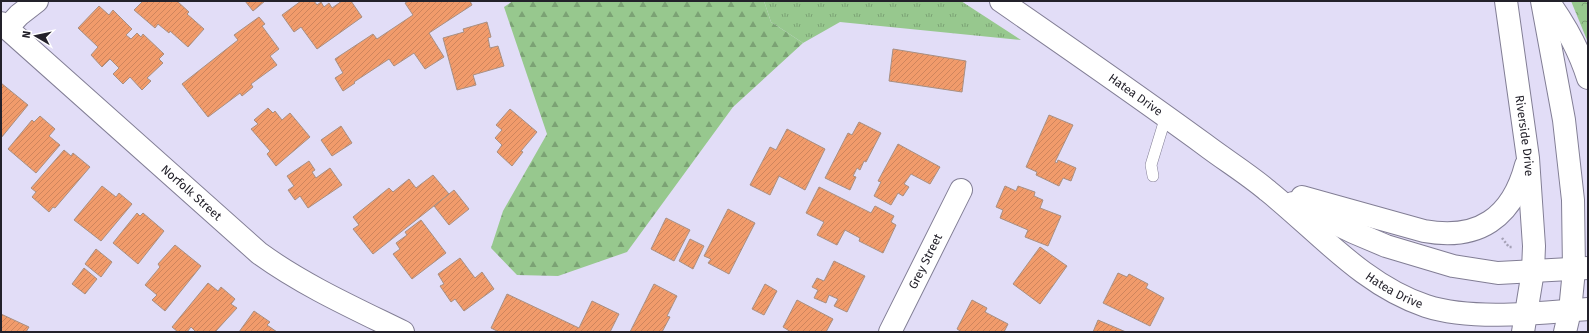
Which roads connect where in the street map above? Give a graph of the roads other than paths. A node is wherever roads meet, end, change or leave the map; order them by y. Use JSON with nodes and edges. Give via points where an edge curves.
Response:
{"nodes":[{"id":1,"x":37,"y":1,"type":"edge"},
{"id":2,"x":1001,"y":1,"type":"edge"},
{"id":3,"x":1506,"y":1,"type":"edge"},
{"id":4,"x":1542,"y":1,"type":"edge"},
{"id":5,"x":1548,"y":1,"type":"edge"},
{"id":6,"x":4,"y":25,"type":"edge"},
{"id":7,"x":1588,"y":78,"type":"edge"},
{"id":8,"x":1166,"y":116,"type":"junction"},
{"id":9,"x":1528,"y":158,"type":"junction"},
{"id":10,"x":1153,"y":176,"type":"dead end"},
{"id":11,"x":961,"y":190,"type":"dead end"},
{"id":12,"x":1268,"y":191,"type":"junction"},
{"id":13,"x":1581,"y":269,"type":"edge"},
{"id":14,"x":1533,"y":271,"type":"junction"},
{"id":15,"x":1579,"y":310,"type":"edge"},
{"id":16,"x":1525,"y":322,"type":"edge"},
{"id":17,"x":403,"y":332,"type":"edge"},
{"id":18,"x":890,"y":332,"type":"edge"},
{"id":19,"x":1565,"y":332,"type":"edge"}],
"edges":[{"from":1,"to":6,"type":"main road"},
{"from":2,"to":8,"type":"main road","name":"Hatea Drive"},
{"from":3,"to":9,"type":"main road","name":"Riverside Drive"},
{"from":4,"to":13,"type":"main road","via":[[1564,120]]},
{"from":5,"to":7,"type":"main road","via":[[1564,23],[1580,53]]},
{"from":6,"to":17,"type":"main road","name":"Norfolk Street","via":[[259,253],[282,270]]},
{"from":8,"to":10,"type":"lane","via":[[1151,165]]},
{"from":8,"to":12,"type":"main road","name":"Hatea Drive"},
{"from":9,"to":12,"type":"main road","via":[[1516,191],[1500,213],[1489,223],[1461,232],[1424,231],[1353,210],[1273,190]]},
{"from":9,"to":14,"type":"main road","name":"Riverside Drive","via":[[1534,246]]},
{"from":11,"to":18,"type":"main road","name":"Grey Street"},
{"from":12,"to":14,"type":"main road","name":"Hatea Drive","via":[[1353,232],[1410,255],[1475,271]]},
{"from":12,"to":16,"type":"main road","name":"Hatea Drive","via":[[1364,274],[1411,300],[1428,306]]},
{"from":13,"to":14,"type":"main road","name":"Hatea Drive"},
{"from":13,"to":15,"type":"main road"},
{"from":14,"to":16,"type":"main road","name":"Riverside Drive"},
{"from":15,"to":16,"type":"main road","name":"Hatea Drive"},
{"from":15,"to":19,"type":"main road"}]}
